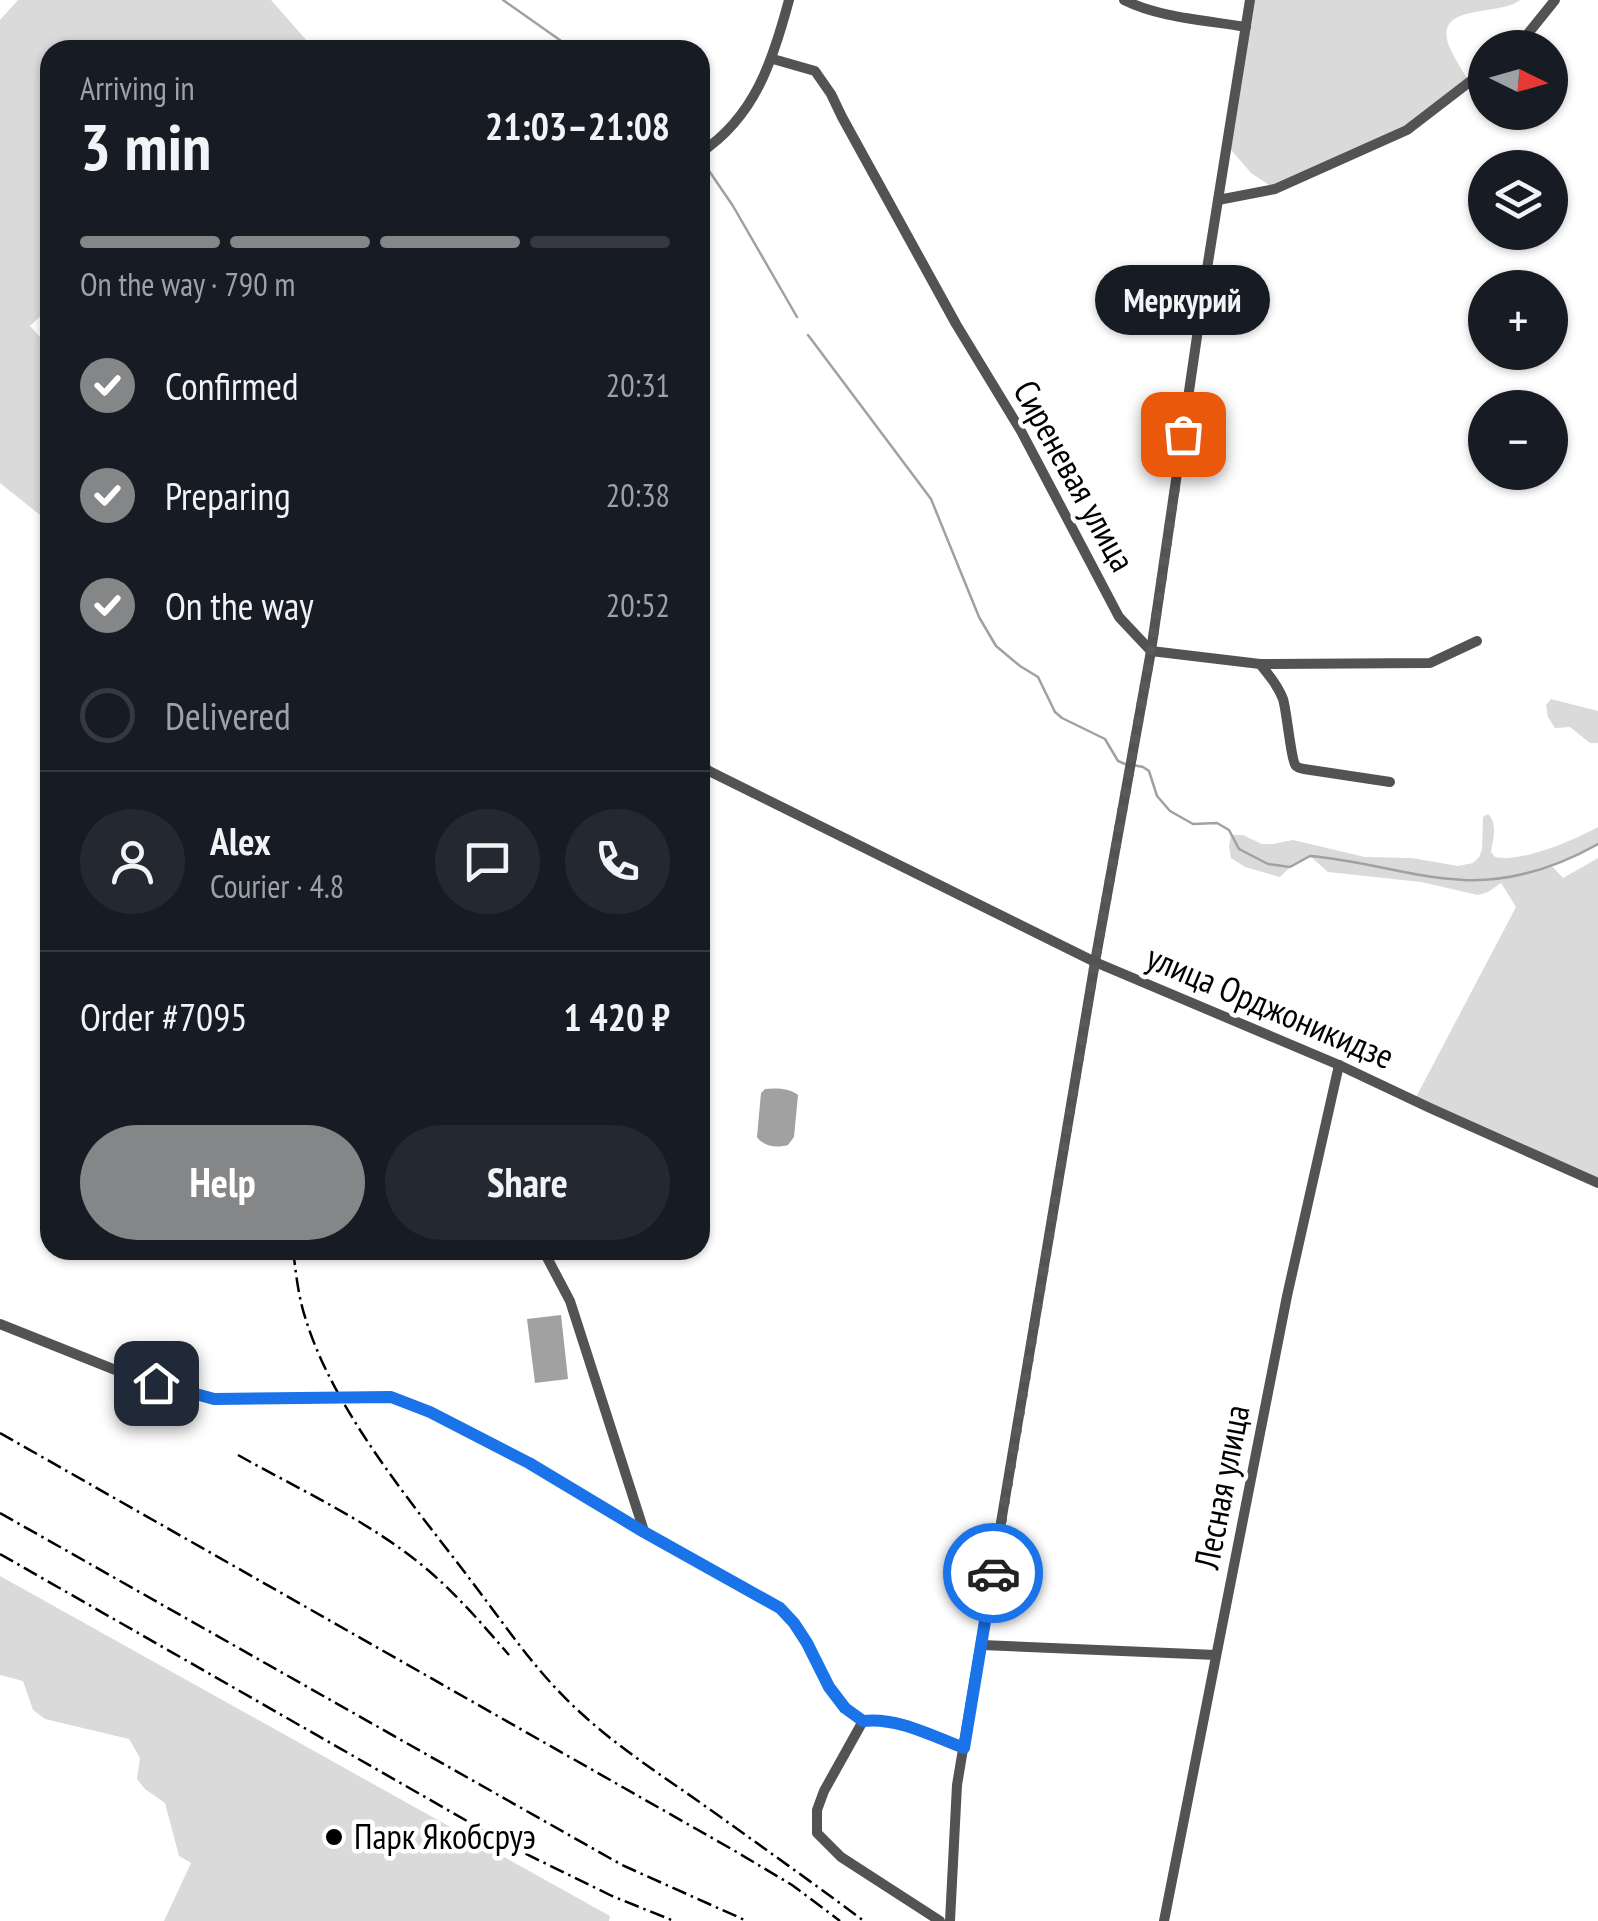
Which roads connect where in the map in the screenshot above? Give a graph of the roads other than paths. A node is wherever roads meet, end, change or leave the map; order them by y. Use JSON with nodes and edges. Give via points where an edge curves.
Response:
{"nodes":[{"id":1,"x":789,"y":0,"type":"edge"},
{"id":2,"x":1124,"y":0,"type":"edge"},
{"id":3,"x":1250,"y":0,"type":"edge"},
{"id":4,"x":1555,"y":0,"type":"edge"},
{"id":5,"x":1246,"y":26,"type":"junction"},
{"id":6,"x":1531,"y":30,"type":"edge"},
{"id":7,"x":773,"y":59,"type":"junction"},
{"id":8,"x":1468,"y":83,"type":"edge"},
{"id":9,"x":710,"y":145,"type":"edge"},
{"id":10,"x":1218,"y":200,"type":"junction"},
{"id":11,"x":1477,"y":640,"type":"dead end"},
{"id":12,"x":1151,"y":651,"type":"junction"},
{"id":13,"x":1260,"y":664,"type":"junction"},
{"id":14,"x":710,"y":773,"type":"edge"},
{"id":15,"x":1390,"y":782,"type":"dead end"},
{"id":16,"x":1095,"y":962,"type":"junction"},
{"id":17,"x":1339,"y":1065,"type":"junction"},
{"id":18,"x":1598,"y":1183,"type":"edge"},
{"id":19,"x":548,"y":1260,"type":"edge"},
{"id":20,"x":0,"y":1324,"type":"edge"},
{"id":21,"x":644,"y":1532,"type":"junction"},
{"id":22,"x":982,"y":1644,"type":"junction"},
{"id":23,"x":1216,"y":1656,"type":"junction"},
{"id":24,"x":863,"y":1721,"type":"junction"},
{"id":25,"x":964,"y":1748,"type":"junction"},
{"id":26,"x":940,"y":1921,"type":"edge"},
{"id":27,"x":950,"y":1921,"type":"edge"},
{"id":28,"x":1164,"y":1921,"type":"edge"}],
"edges":[{"from":1,"to":7,"type":"street"},
{"from":2,"to":5,"type":"street"},
{"from":3,"to":5,"type":"street"},
{"from":4,"to":6,"type":"street"},
{"from":5,"to":10,"type":"street"},
{"from":7,"to":9,"type":"street","via":[[741,117]]},
{"from":7,"to":12,"type":"street","name":"Сиреневая улица","via":[[814,71],[831,94],[1119,616]]},
{"from":8,"to":10,"type":"street","via":[[1407,130],[1275,189]]},
{"from":10,"to":12,"type":"street"},
{"from":11,"to":13,"type":"street","via":[[1430,663]]},
{"from":12,"to":13,"type":"street"},
{"from":12,"to":16,"type":"street"},
{"from":13,"to":15,"type":"street","via":[[1282,696],[1296,766]]},
{"from":14,"to":16,"type":"street","name":"улица Орджоникидзе"},
{"from":16,"to":17,"type":"street","name":"улица Орджоникидзе"},
{"from":16,"to":22,"type":"street"},
{"from":17,"to":18,"type":"street","name":"улица Орджоникидзе"},
{"from":17,"to":23,"type":"street","name":"Лесная улица"},
{"from":19,"to":21,"type":"street","via":[[570,1301]]},
{"from":20,"to":21,"type":"street","via":[[128,1376],[214,1399],[391,1397],[529,1463]]},
{"from":21,"to":24,"type":"street","via":[[780,1608],[837,1698]]},
{"from":22,"to":23,"type":"street"},
{"from":22,"to":25,"type":"street"},
{"from":23,"to":28,"type":"street","name":"Лесная улица"},
{"from":24,"to":25,"type":"street","via":[[896,1723]]},
{"from":24,"to":26,"type":"street","via":[[824,1792],[817,1833],[841,1857]]},
{"from":25,"to":27,"type":"street"}]}
